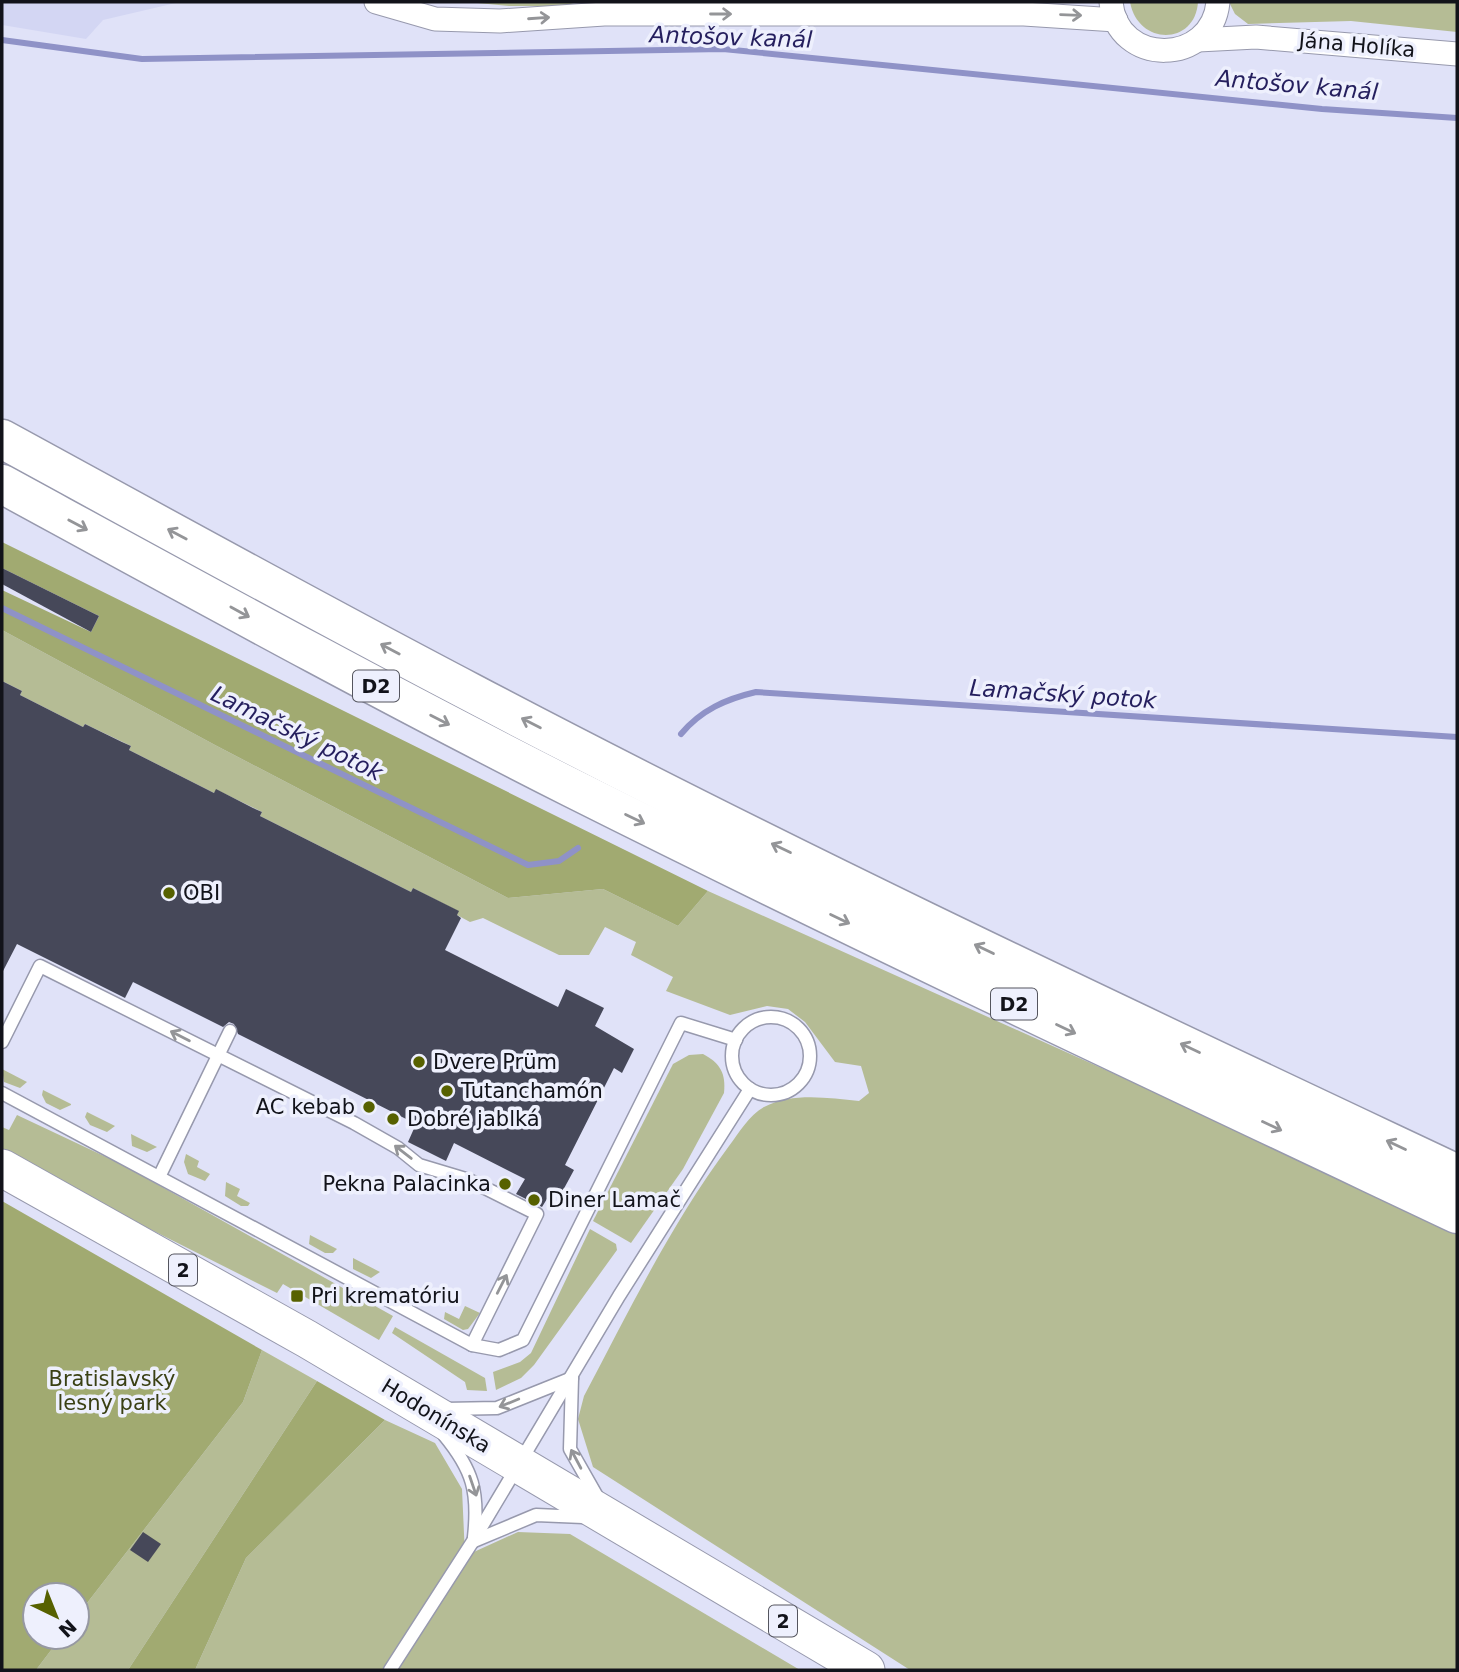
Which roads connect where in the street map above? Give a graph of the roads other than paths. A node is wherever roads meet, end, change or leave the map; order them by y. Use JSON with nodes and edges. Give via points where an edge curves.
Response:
{"nodes":[{"id":1,"x":376,"y":2,"type":"edge"},
{"id":2,"x":1218,"y":3,"type":"edge"},
{"id":3,"x":1114,"y":11,"type":"edge"},
{"id":4,"x":1256,"y":37,"type":"junction"},
{"id":5,"x":1198,"y":40,"type":"junction"},
{"id":6,"x":1457,"y":54,"type":"edge"},
{"id":7,"x":2,"y":410,"type":"edge"},
{"id":8,"x":2,"y":439,"type":"edge"},
{"id":9,"x":77,"y":480,"type":"junction"},
{"id":10,"x":7,"y":489,"type":"edge"},
{"id":11,"x":230,"y":1031,"type":"dead end"},
{"id":12,"x":736,"y":1040,"type":"junction"},
{"id":13,"x":2,"y":1042,"type":"edge"},
{"id":14,"x":219,"y":1055,"type":"junction"},
{"id":15,"x":750,"y":1089,"type":"junction"},
{"id":16,"x":2,"y":1093,"type":"edge"},
{"id":17,"x":2,"y":1168,"type":"edge"},
{"id":18,"x":1457,"y":1174,"type":"edge"},
{"id":19,"x":160,"y":1175,"type":"junction"},
{"id":20,"x":1457,"y":1214,"type":"edge"},
{"id":21,"x":471,"y":1345,"type":"junction"},
{"id":22,"x":572,"y":1378,"type":"junction"},
{"id":23,"x":422,"y":1409,"type":"junction"},
{"id":24,"x":519,"y":1466,"type":"junction"},
{"id":25,"x":610,"y":1518,"type":"junction"},
{"id":26,"x":474,"y":1541,"type":"junction"},
{"id":27,"x":390,"y":1670,"type":"edge"},
{"id":28,"x":866,"y":1670,"type":"edge"}],
"edges":[{"from":1,"to":3,"type":"street","one_way":true,"via":[[435,19],[500,21],[604,15]]},
{"from":2,"to":4,"type":"street","via":[[1233,23]]},
{"from":2,"to":5,"type":"street","via":[[1212,24]]},
{"from":3,"to":5,"type":"street","name":"Jána Holíka","via":[[1128,37],[1148,49],[1171,52]]},
{"from":4,"to":5,"type":"street","name":"Jána Holíka"},
{"from":4,"to":6,"type":"street","name":"Jána Holíka"},
{"from":7,"to":9,"type":"highway","via":[[36,435]]},
{"from":8,"to":9,"type":"highway","number":"D2"},
{"from":18,"to":9,"type":"highway","number":"D2","one_way":true,"via":[[1041,978],[603,760]]},
{"from":10,"to":20,"type":"highway","number":"D2","one_way":true,"via":[[574,789]]},
{"from":11,"to":14,"type":"lane"},
{"from":12,"to":15,"type":"lane","via":[[733,1062]]},
{"from":12,"to":15,"type":"lane","via":[[752,1022],[776,1017],[798,1027],[810,1048],[807,1072],[789,1091],[776,1095]]},
{"from":12,"to":21,"type":"lane","via":[[681,1023],[523,1340],[499,1350]]},
{"from":14,"to":13,"type":"lane","one_way":true,"via":[[40,966]]},
{"from":14,"to":19,"type":"lane"},
{"from":21,"to":14,"type":"lane","one_way":true,"via":[[537,1214],[468,1180],[419,1165],[354,1123]]},
{"from":15,"to":22,"type":"lane"},
{"from":16,"to":19,"type":"lane"},
{"from":17,"to":23,"type":"main road","name":"Hodonínska","number":"2"},
{"from":19,"to":21,"type":"lane"},
{"from":22,"to":23,"type":"lane","one_way":true,"via":[[496,1408]]},
{"from":22,"to":24,"type":"lane"},
{"from":25,"to":22,"type":"lane","one_way":true,"via":[[570,1449]]},
{"from":23,"to":24,"type":"main road","name":"Hodonínska","number":"2"},
{"from":23,"to":26,"type":"lane","one_way":true,"via":[[460,1454],[473,1485],[478,1504]]},
{"from":24,"to":25,"type":"main road","name":"Hodonínska","number":"2"},
{"from":24,"to":26,"type":"lane"},
{"from":25,"to":26,"type":"lane","via":[[536,1515]]},
{"from":25,"to":28,"type":"main road","name":"Hodonínska","number":"2"},
{"from":26,"to":27,"type":"lane"}]}
